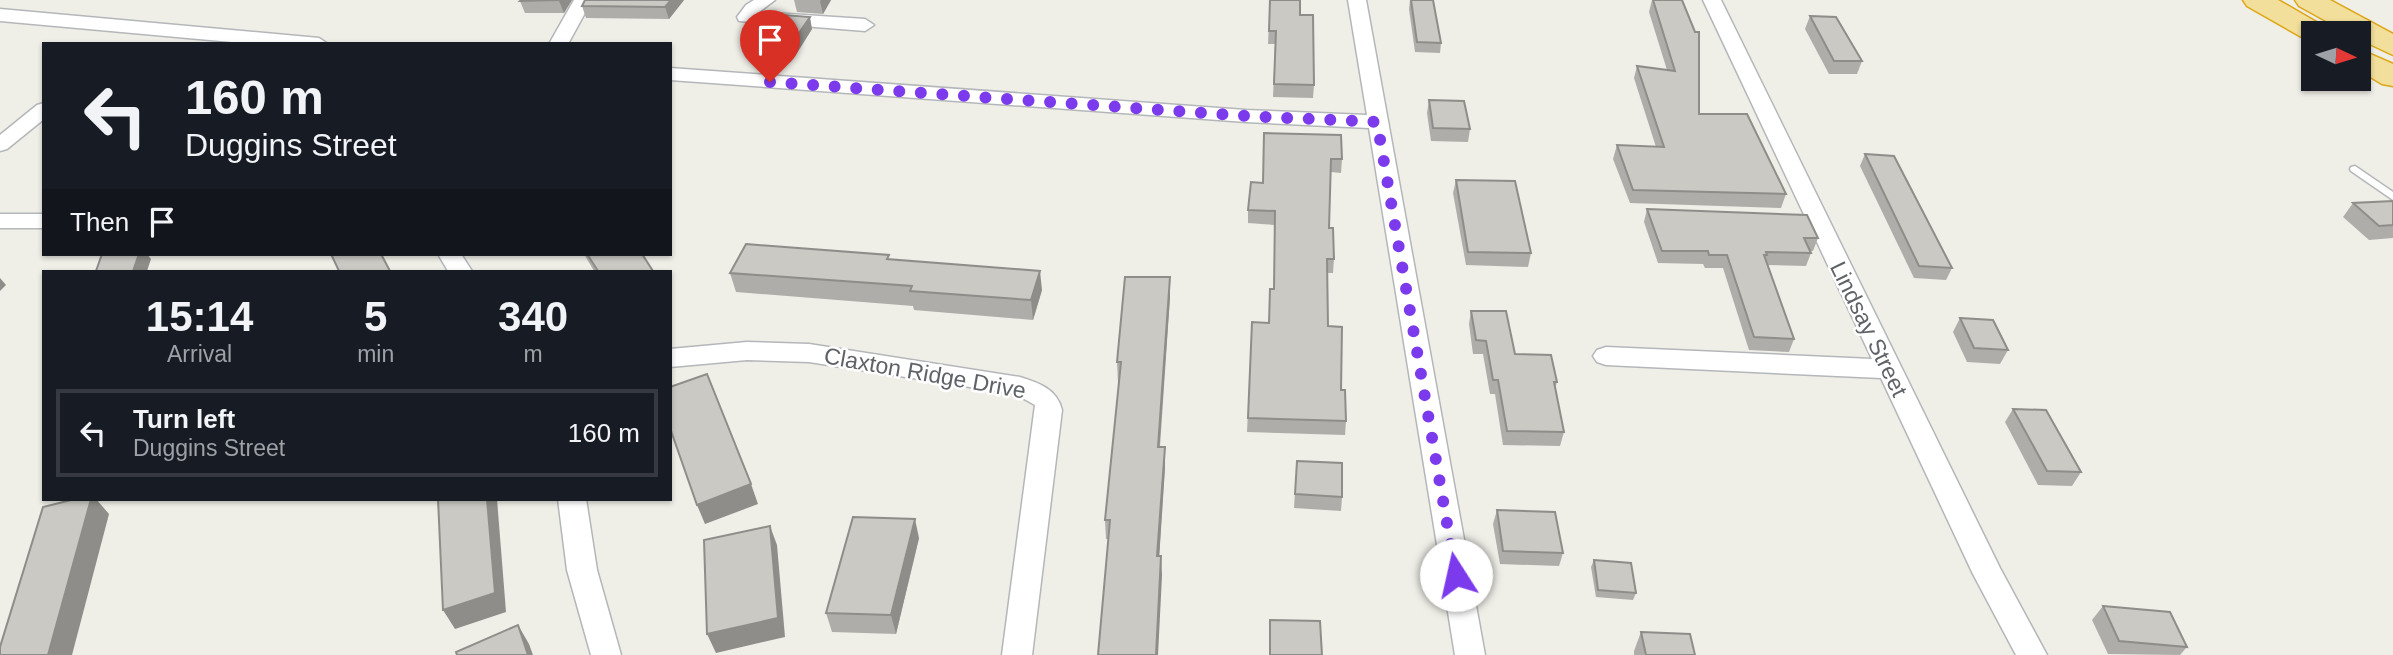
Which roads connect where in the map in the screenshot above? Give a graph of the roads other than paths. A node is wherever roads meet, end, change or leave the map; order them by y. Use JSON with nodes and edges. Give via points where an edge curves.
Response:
{"nodes":[{"id":1,"x":26,"y":0,"type":"edge"},
{"id":2,"x":583,"y":0,"type":"edge"},
{"id":3,"x":766,"y":0,"type":"edge"},
{"id":4,"x":1357,"y":0,"type":"edge"},
{"id":5,"x":1712,"y":0,"type":"edge"},
{"id":6,"x":2256,"y":0,"type":"edge"},
{"id":7,"x":2309,"y":0,"type":"edge"},
{"id":8,"x":3,"y":16,"type":"edge"},
{"id":9,"x":865,"y":25,"type":"dead end"},
{"id":10,"x":2301,"y":25,"type":"edge"},
{"id":11,"x":156,"y":30,"type":"junction"},
{"id":12,"x":139,"y":42,"type":"edge"},
{"id":13,"x":296,"y":42,"type":"edge"},
{"id":14,"x":559,"y":42,"type":"edge"},
{"id":15,"x":2393,"y":46,"type":"edge"},
{"id":16,"x":2371,"y":65,"type":"edge"},
{"id":17,"x":672,"y":74,"type":"edge"},
{"id":18,"x":2393,"y":77,"type":"edge"},
{"id":19,"x":42,"y":111,"type":"edge"},
{"id":20,"x":1377,"y":122,"type":"junction"},
{"id":21,"x":0,"y":145,"type":"edge"},
{"id":22,"x":2356,"y":169,"type":"dead end"},
{"id":23,"x":2393,"y":197,"type":"edge"},
{"id":24,"x":1788,"y":218,"type":"edge"},
{"id":25,"x":1815,"y":218,"type":"junction"},
{"id":26,"x":0,"y":221,"type":"edge"},
{"id":27,"x":42,"y":221,"type":"edge"},
{"id":28,"x":1606,"y":356,"type":"dead end"},
{"id":29,"x":672,"y":358,"type":"edge"},
{"id":30,"x":1889,"y":369,"type":"junction"},
{"id":31,"x":572,"y":501,"type":"edge"},
{"id":32,"x":606,"y":655,"type":"edge"},
{"id":33,"x":1017,"y":655,"type":"edge"},
{"id":34,"x":1470,"y":655,"type":"edge"},
{"id":35,"x":2032,"y":655,"type":"edge"}],
"edges":[{"from":1,"to":8,"type":"street"},
{"from":2,"to":14,"type":"street"},
{"from":3,"to":9,"type":"street","via":[[746,17]]},
{"from":4,"to":20,"type":"street"},
{"from":5,"to":25,"type":"street","name":"Lindsay Street"},
{"from":6,"to":10,"type":"highway"},
{"from":7,"to":15,"type":"highway"},
{"from":8,"to":11,"type":"street"},
{"from":11,"to":12,"type":"street"},
{"from":11,"to":13,"type":"street"},
{"from":16,"to":18,"type":"highway"},
{"from":17,"to":20,"type":"street"},
{"from":19,"to":21,"type":"street"},
{"from":20,"to":34,"type":"street"},
{"from":22,"to":23,"type":"lane"},
{"from":24,"to":25,"type":"street"},
{"from":25,"to":30,"type":"street","name":"Lindsay Street"},
{"from":26,"to":27,"type":"street"},
{"from":28,"to":30,"type":"street"},
{"from":29,"to":33,"type":"street","name":"Claxton Ridge Drive","via":[[747,351],[809,353],[1020,386],[1047,401]]},
{"from":30,"to":35,"type":"street","name":"Lindsay Street"},
{"from":31,"to":32,"type":"street","via":[[582,570]]}]}
